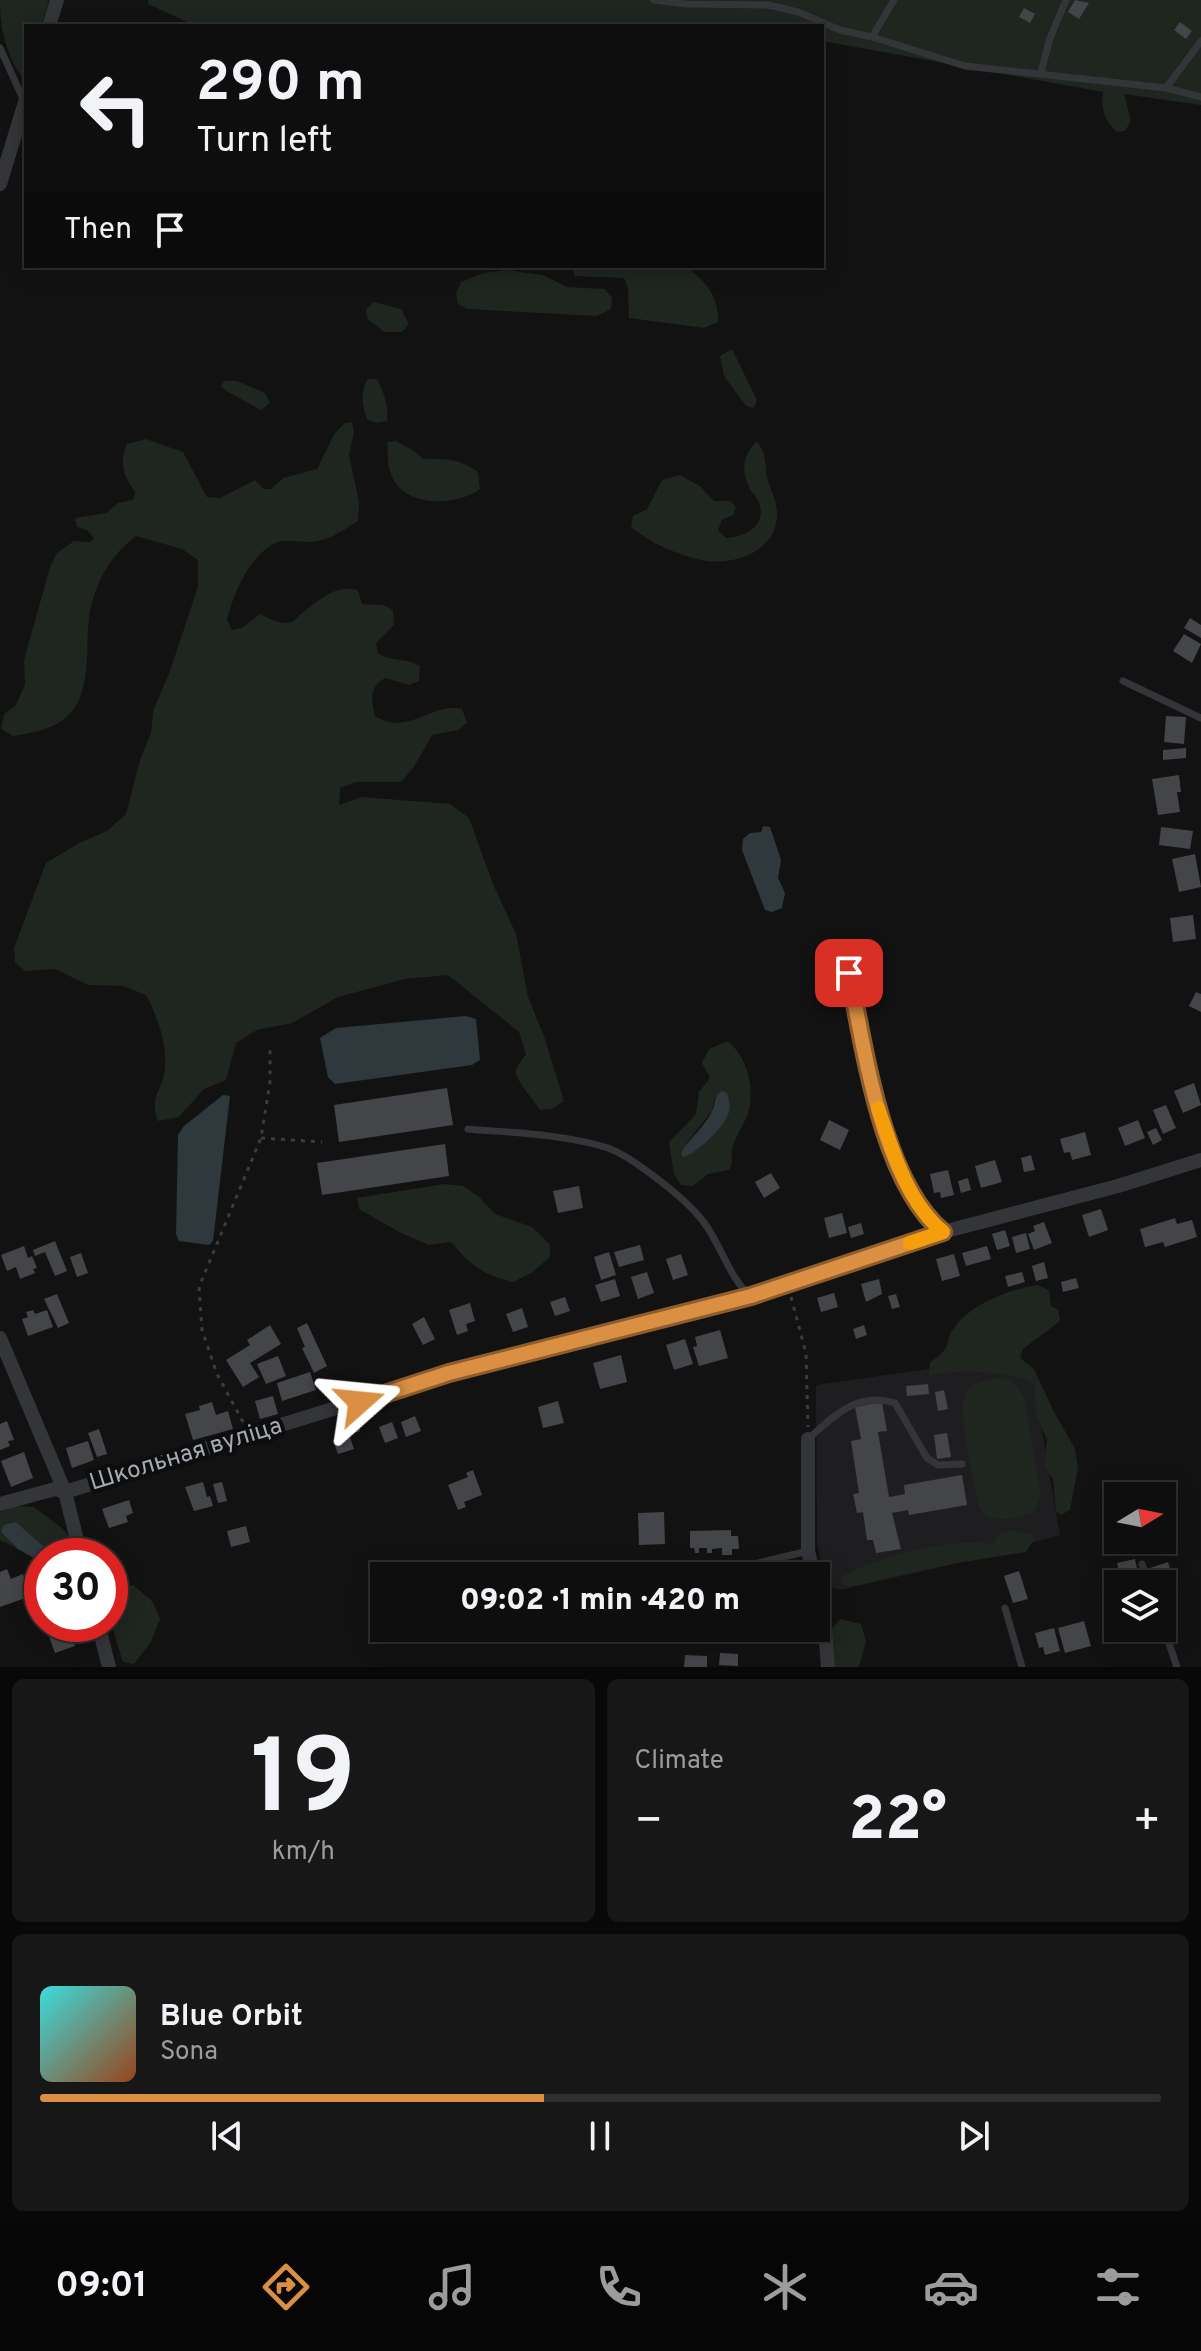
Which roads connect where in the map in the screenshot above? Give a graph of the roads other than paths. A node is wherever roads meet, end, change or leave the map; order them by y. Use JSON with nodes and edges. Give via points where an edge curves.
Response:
{"nodes":[{"id":1,"x":57,"y":0,"type":"edge"},
{"id":2,"x":654,"y":0,"type":"edge"},
{"id":3,"x":894,"y":0,"type":"edge"},
{"id":4,"x":1066,"y":0,"type":"edge"},
{"id":5,"x":50,"y":24,"type":"edge"},
{"id":6,"x":872,"y":37,"type":"junction"},
{"id":7,"x":1201,"y":41,"type":"edge"},
{"id":8,"x":0,"y":48,"type":"edge"},
{"id":9,"x":1041,"y":72,"type":"junction"},
{"id":10,"x":1166,"y":88,"type":"junction"},
{"id":11,"x":1201,"y":97,"type":"edge"},
{"id":12,"x":24,"y":99,"type":"edge"},
{"id":13,"x":24,"y":104,"type":"edge"},
{"id":14,"x":0,"y":184,"type":"edge"},
{"id":15,"x":1123,"y":681,"type":"dead end"},
{"id":16,"x":1201,"y":718,"type":"edge"},
{"id":17,"x":849,"y":973,"type":"dead end"},
{"id":18,"x":468,"y":1129,"type":"dead end"},
{"id":19,"x":1201,"y":1160,"type":"edge"},
{"id":20,"x":943,"y":1232,"type":"junction"},
{"id":21,"x":751,"y":1296,"type":"junction"},
{"id":22,"x":0,"y":1338,"type":"edge"},
{"id":23,"x":808,"y":1439,"type":"joint"},
{"id":24,"x":962,"y":1464,"type":"dead end"},
{"id":25,"x":65,"y":1492,"type":"junction"},
{"id":26,"x":0,"y":1504,"type":"edge"},
{"id":27,"x":76,"y":1538,"type":"edge"},
{"id":28,"x":808,"y":1551,"type":"junction"},
{"id":29,"x":763,"y":1562,"type":"edge"},
{"id":30,"x":811,"y":1562,"type":"edge"},
{"id":31,"x":1142,"y":1564,"type":"dead end"},
{"id":32,"x":1144,"y":1570,"type":"edge"},
{"id":33,"x":1005,"y":1608,"type":"dead end"},
{"id":34,"x":103,"y":1642,"type":"edge"},
{"id":35,"x":826,"y":1642,"type":"edge"},
{"id":36,"x":1168,"y":1642,"type":"edge"},
{"id":37,"x":109,"y":1667,"type":"edge"},
{"id":38,"x":828,"y":1667,"type":"edge"},
{"id":39,"x":1022,"y":1667,"type":"edge"},
{"id":40,"x":1177,"y":1667,"type":"edge"}],
"edges":[{"from":1,"to":5,"type":"street"},
{"from":2,"to":6,"type":"lane","via":[[768,5]]},
{"from":3,"to":6,"type":"lane"},
{"from":4,"to":9,"type":"lane"},
{"from":6,"to":9,"type":"lane","via":[[965,66]]},
{"from":7,"to":10,"type":"lane"},
{"from":8,"to":12,"type":"lane"},
{"from":9,"to":10,"type":"lane"},
{"from":10,"to":11,"type":"lane"},
{"from":13,"to":14,"type":"street"},
{"from":15,"to":16,"type":"lane"},
{"from":17,"to":20,"type":"lane","via":[[874,1098],[896,1159],[931,1222]]},
{"from":18,"to":21,"type":"lane","via":[[544,1135],[610,1149],[696,1213]]},
{"from":19,"to":20,"type":"street","name":"Школьная вуліца"},
{"from":20,"to":21,"type":"street","name":"Школьная вуліца"},
{"from":21,"to":25,"type":"street","name":"Школьная вуліца","via":[[449,1373]]},
{"from":22,"to":25,"type":"street"},
{"from":23,"to":24,"type":"lane","via":[[846,1406],[880,1398],[895,1403],[927,1458],[938,1465]]},
{"from":23,"to":28,"type":"street"},
{"from":25,"to":26,"type":"street","name":"Школьная вуліца","via":[[55,1489]]},
{"from":25,"to":27,"type":"street"},
{"from":28,"to":29,"type":"lane"},
{"from":28,"to":30,"type":"street"},
{"from":31,"to":32,"type":"lane"},
{"from":33,"to":39,"type":"lane"},
{"from":34,"to":37,"type":"street"},
{"from":35,"to":38,"type":"street"},
{"from":36,"to":40,"type":"lane"}]}
